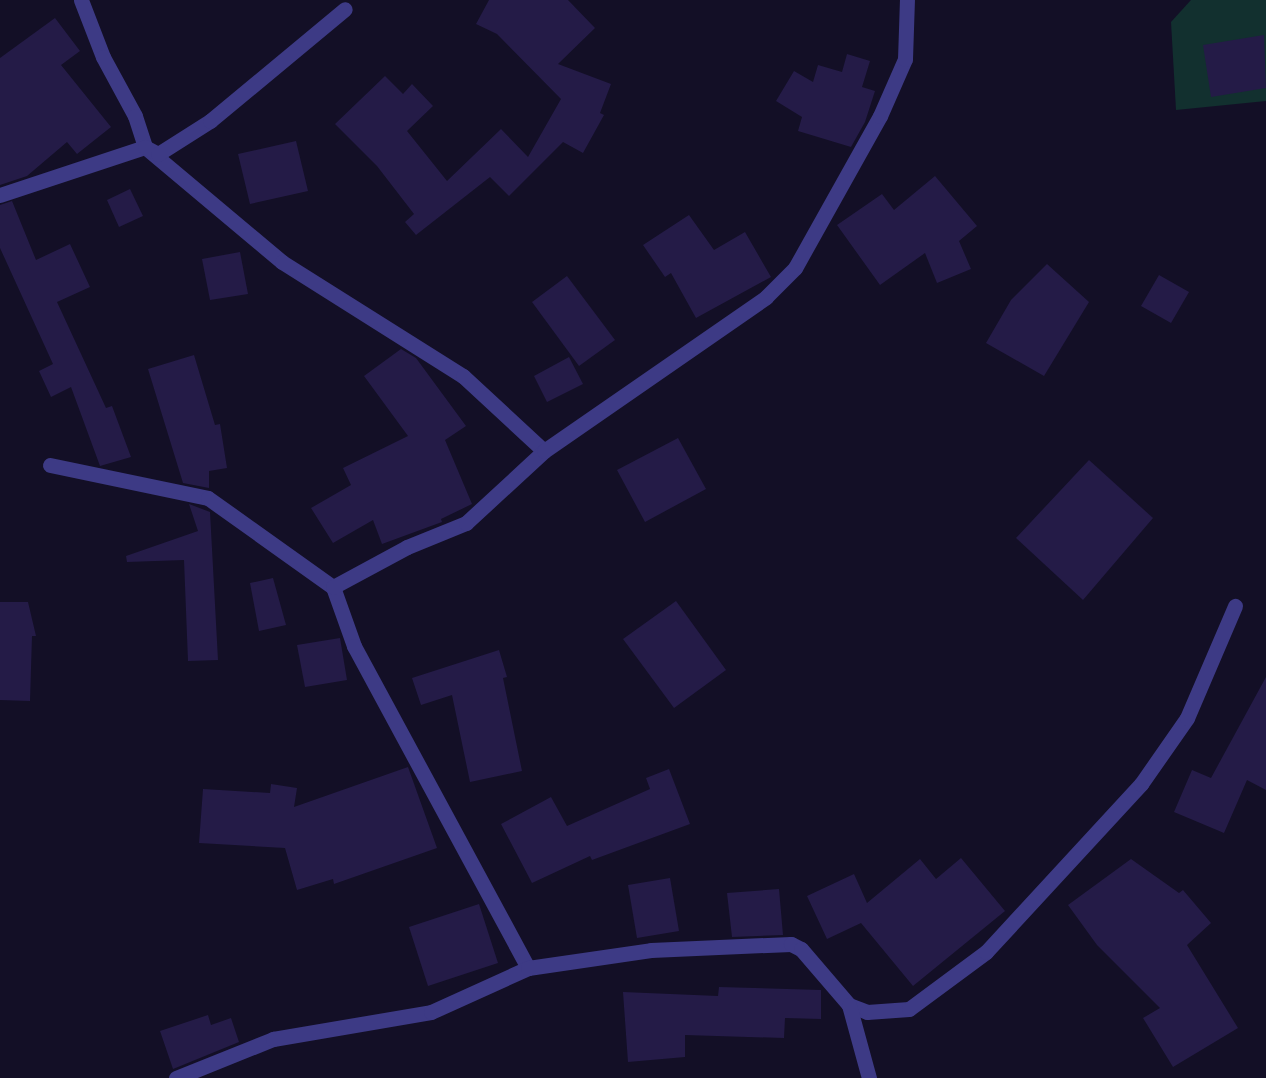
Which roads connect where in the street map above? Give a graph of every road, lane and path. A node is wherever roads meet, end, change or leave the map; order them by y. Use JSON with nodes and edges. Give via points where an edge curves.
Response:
{"nodes":[{"id":1,"x":81,"y":0,"type":"edge"},
{"id":2,"x":906,"y":0,"type":"edge"},
{"id":3,"x":345,"y":9,"type":"dead end"},
{"id":4,"x":145,"y":147,"type":"junction"},
{"id":5,"x":0,"y":195,"type":"edge"},
{"id":6,"x":544,"y":451,"type":"junction"},
{"id":7,"x":50,"y":465,"type":"dead end"},
{"id":8,"x":333,"y":587,"type":"junction"},
{"id":9,"x":1235,"y":606,"type":"dead end"},
{"id":10,"x":528,"y":968,"type":"junction"},
{"id":11,"x":849,"y":1005,"type":"junction"},
{"id":12,"x":176,"y":1078,"type":"edge"},
{"id":13,"x":869,"y":1078,"type":"edge"}],
"edges":[{"from":1,"to":4,"type":"street"},
{"from":2,"to":6,"type":"street","via":[[906,59],[880,116],[795,268],[766,297]]},
{"from":3,"to":4,"type":"street","via":[[210,121],[158,154]]},
{"from":4,"to":5,"type":"street"},
{"from":4,"to":6,"type":"street","via":[[282,262],[463,376]]},
{"from":6,"to":8,"type":"street","via":[[466,523],[407,547]]},
{"from":7,"to":8,"type":"street","via":[[208,498]]},
{"from":8,"to":10,"type":"street","via":[[354,646]]},
{"from":9,"to":11,"type":"street","via":[[1187,718],[1140,784],[986,952],[909,1009],[867,1012]]},
{"from":10,"to":11,"type":"street","via":[[651,950],[797,944]]},
{"from":10,"to":12,"type":"street","via":[[431,1012],[273,1039]]},
{"from":11,"to":13,"type":"street"}]}
